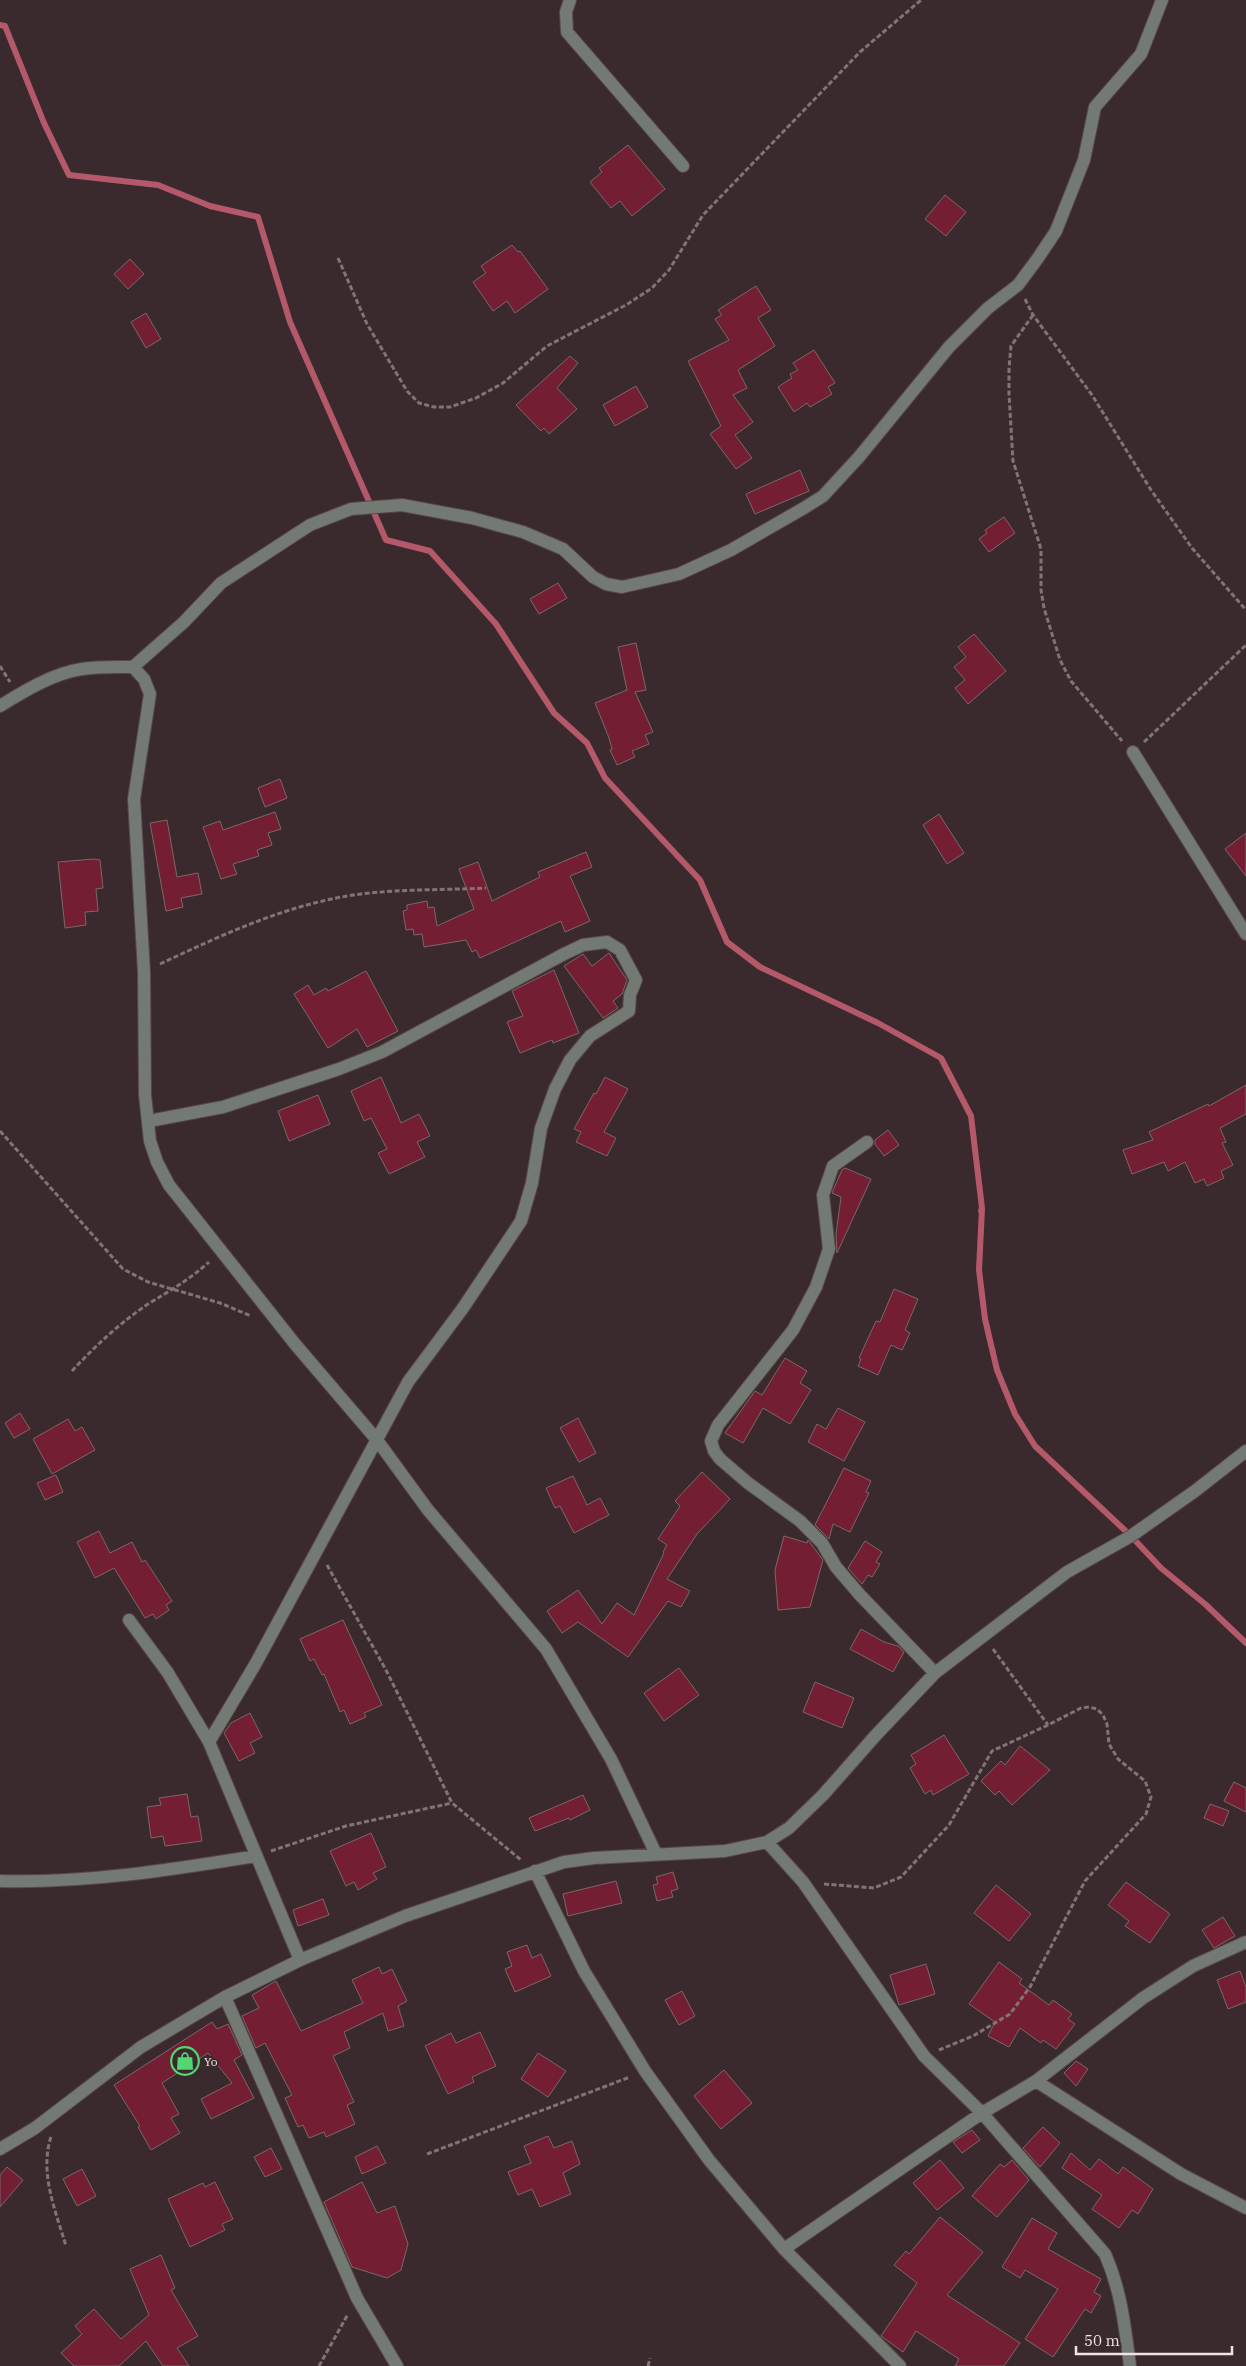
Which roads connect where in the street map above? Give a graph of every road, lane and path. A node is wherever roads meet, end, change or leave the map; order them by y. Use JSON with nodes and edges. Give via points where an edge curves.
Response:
{"nodes":[{"id":1,"x":570,"y":0,"type":"edge"},
{"id":2,"x":921,"y":0,"type":"edge"},
{"id":3,"x":1162,"y":0,"type":"edge"},
{"id":4,"x":684,"y":166,"type":"dead end"},
{"id":5,"x":338,"y":258,"type":"dead end"},
{"id":6,"x":1018,"y":285,"type":"junction"},
{"id":7,"x":1032,"y":315,"type":"junction"},
{"id":8,"x":1246,"y":610,"type":"edge"},
{"id":9,"x":1246,"y":645,"type":"edge"},
{"id":10,"x":133,"y":668,"type":"junction"},
{"id":11,"x":0,"y":706,"type":"edge"},
{"id":12,"x":1133,"y":752,"type":"junction"},
{"id":13,"x":486,"y":888,"type":"dead end"},
{"id":14,"x":1246,"y":934,"type":"edge"},
{"id":15,"x":144,"y":972,"type":"junction"},
{"id":16,"x":149,"y":1121,"type":"junction"},
{"id":17,"x":0,"y":1131,"type":"edge"},
{"id":18,"x":867,"y":1142,"type":"dead end"},
{"id":19,"x":222,"y":1249,"type":"junction"},
{"id":20,"x":175,"y":1290,"type":"junction"},
{"id":21,"x":252,"y":1317,"type":"dead end"},
{"id":22,"x":72,"y":1371,"type":"dead end"},
{"id":23,"x":376,"y":1440,"type":"junction"},
{"id":24,"x":1246,"y":1451,"type":"edge"},
{"id":25,"x":317,"y":1548,"type":"junction"},
{"id":26,"x":129,"y":1620,"type":"dead end"},
{"id":27,"x":982,"y":1636,"type":"junction"},
{"id":28,"x":934,"y":1673,"type":"junction"},
{"id":29,"x":1048,"y":1726,"type":"junction"},
{"id":30,"x":209,"y":1742,"type":"junction"},
{"id":31,"x":452,"y":1803,"type":"junction"},
{"id":32,"x":767,"y":1842,"type":"junction"},
{"id":33,"x":656,"y":1854,"type":"junction"},
{"id":34,"x":256,"y":1856,"type":"junction"},
{"id":35,"x":536,"y":1871,"type":"junction"},
{"id":36,"x":0,"y":1881,"type":"edge"},
{"id":37,"x":803,"y":1882,"type":"junction"},
{"id":38,"x":1246,"y":1942,"type":"edge"},
{"id":39,"x":300,"y":1960,"type":"junction"},
{"id":40,"x":225,"y":1997,"type":"junction"},
{"id":41,"x":924,"y":2056,"type":"junction"},
{"id":42,"x":645,"y":2071,"type":"junction"},
{"id":43,"x":1036,"y":2081,"type":"junction"},
{"id":44,"x":982,"y":2113,"type":"junction"},
{"id":45,"x":52,"y":2135,"type":"dead end"},
{"id":46,"x":5,"y":2146,"type":"edge"},
{"id":47,"x":428,"y":2154,"type":"dead end"},
{"id":48,"x":0,"y":2157,"type":"edge"},
{"id":49,"x":1246,"y":2208,"type":"edge"},
{"id":50,"x":66,"y":2246,"type":"dead end"},
{"id":51,"x":784,"y":2249,"type":"junction"},
{"id":52,"x":357,"y":2298,"type":"junction"},
{"id":53,"x":650,"y":2358,"type":"dead end"},
{"id":54,"x":319,"y":2366,"type":"edge"},
{"id":55,"x":397,"y":2366,"type":"edge"},
{"id":56,"x":648,"y":2366,"type":"edge"},
{"id":57,"x":900,"y":2366,"type":"edge"},
{"id":58,"x":1130,"y":2366,"type":"edge"}],
"edges":[{"from":1,"to":4,"type":"street","via":[[566,12],[567,32]]},
{"from":2,"to":5,"type":"path","via":[[860,52],[703,215],[669,270],[652,288],[547,346],[503,384],[476,398],[450,407],[434,407],[419,402],[407,391],[367,324]]},
{"from":3,"to":6,"type":"street","via":[[1141,54],[1095,107],[1084,160],[1056,231]]},
{"from":6,"to":7,"type":"path"},
{"from":6,"to":10,"type":"street","via":[[988,308],[949,346],[823,496],[731,550],[679,574],[622,587],[606,584],[593,577],[563,549],[522,532],[472,518],[402,505],[351,509],[310,525],[221,583]]},
{"from":7,"to":8,"type":"path","via":[[1092,395],[1151,490],[1192,548]]},
{"from":7,"to":12,"type":"path","via":[[1011,346],[1009,394],[1014,461],[1041,549],[1044,608],[1060,660],[1071,680],[1110,730]]},
{"from":9,"to":12,"type":"path"},
{"from":10,"to":11,"type":"street","via":[[106,666],[80,669],[26,691]]},
{"from":10,"to":15,"type":"street","via":[[144,679],[150,694],[134,799]]},
{"from":12,"to":14,"type":"street"},
{"from":13,"to":15,"type":"path","via":[[361,894],[308,905],[239,928]]},
{"from":15,"to":16,"type":"street","via":[[145,1095]]},
{"from":16,"to":19,"type":"street","via":[[150,1141],[169,1185]]},
{"from":16,"to":23,"type":"street","via":[[223,1107],[382,1052],[583,945],[607,942],[620,950],[636,980],[630,995],[630,1011],[590,1036],[570,1060],[541,1128],[532,1183],[520,1221],[463,1308],[408,1382]]},
{"from":17,"to":20,"type":"path","via":[[123,1268],[148,1282]]},
{"from":18,"to":28,"type":"street","via":[[833,1166],[823,1195],[829,1249],[816,1287],[793,1330],[718,1425],[711,1441],[720,1459],[822,1542],[836,1567],[860,1596]]},
{"from":19,"to":20,"type":"path"},
{"from":19,"to":23,"type":"street","via":[[295,1344]]},
{"from":20,"to":21,"type":"path","via":[[220,1303]]},
{"from":20,"to":22,"type":"path","via":[[148,1304],[108,1334]]},
{"from":23,"to":25,"type":"street"},
{"from":23,"to":33,"type":"street","via":[[428,1510],[546,1649],[611,1759]]},
{"from":24,"to":27,"type":"street","via":[[1131,1536],[1067,1572]]},
{"from":25,"to":30,"type":"street","via":[[256,1663]]},
{"from":25,"to":31,"type":"path","via":[[386,1670]]},
{"from":26,"to":30,"type":"street","via":[[168,1673]]},
{"from":27,"to":28,"type":"street"},
{"from":27,"to":29,"type":"path"},
{"from":28,"to":32,"type":"street","via":[[823,1794],[789,1828]]},
{"from":29,"to":37,"type":"path","via":[[992,1750],[949,1825],[900,1878],[874,1888]]},
{"from":29,"to":41,"type":"path","via":[[1081,1708],[1097,1709],[1107,1724],[1109,1744],[1118,1759],[1144,1781],[1151,1797],[1150,1806],[1085,1881],[1030,1986],[1010,2014],[973,2036]]},
{"from":30,"to":34,"type":"street"},
{"from":31,"to":34,"type":"path","via":[[346,1826]]},
{"from":31,"to":35,"type":"path"},
{"from":32,"to":33,"type":"street","via":[[725,1851]]},
{"from":32,"to":37,"type":"street"},
{"from":33,"to":35,"type":"street","via":[[571,1861]]},
{"from":34,"to":36,"type":"street","via":[[122,1877]]},
{"from":34,"to":39,"type":"street"},
{"from":35,"to":39,"type":"street","via":[[405,1916]]},
{"from":35,"to":42,"type":"street","via":[[584,1971]]},
{"from":37,"to":41,"type":"street"},
{"from":38,"to":43,"type":"street","via":[[1193,1966],[1144,1998]]},
{"from":39,"to":40,"type":"street"},
{"from":40,"to":46,"type":"street","via":[[141,2047],[35,2128]]},
{"from":40,"to":52,"type":"street"},
{"from":41,"to":44,"type":"street"},
{"from":42,"to":47,"type":"path"},
{"from":42,"to":51,"type":"street","via":[[709,2160]]},
{"from":43,"to":44,"type":"street"},
{"from":43,"to":49,"type":"street","via":[[1181,2174]]},
{"from":44,"to":51,"type":"street"},
{"from":44,"to":58,"type":"street","via":[[1105,2254],[1116,2278]]},
{"from":45,"to":50,"type":"path","via":[[46,2164]]},
{"from":46,"to":48,"type":"street"},
{"from":51,"to":57,"type":"street"},
{"from":52,"to":54,"type":"path"},
{"from":52,"to":55,"type":"street"},
{"from":53,"to":56,"type":"path"}]}
